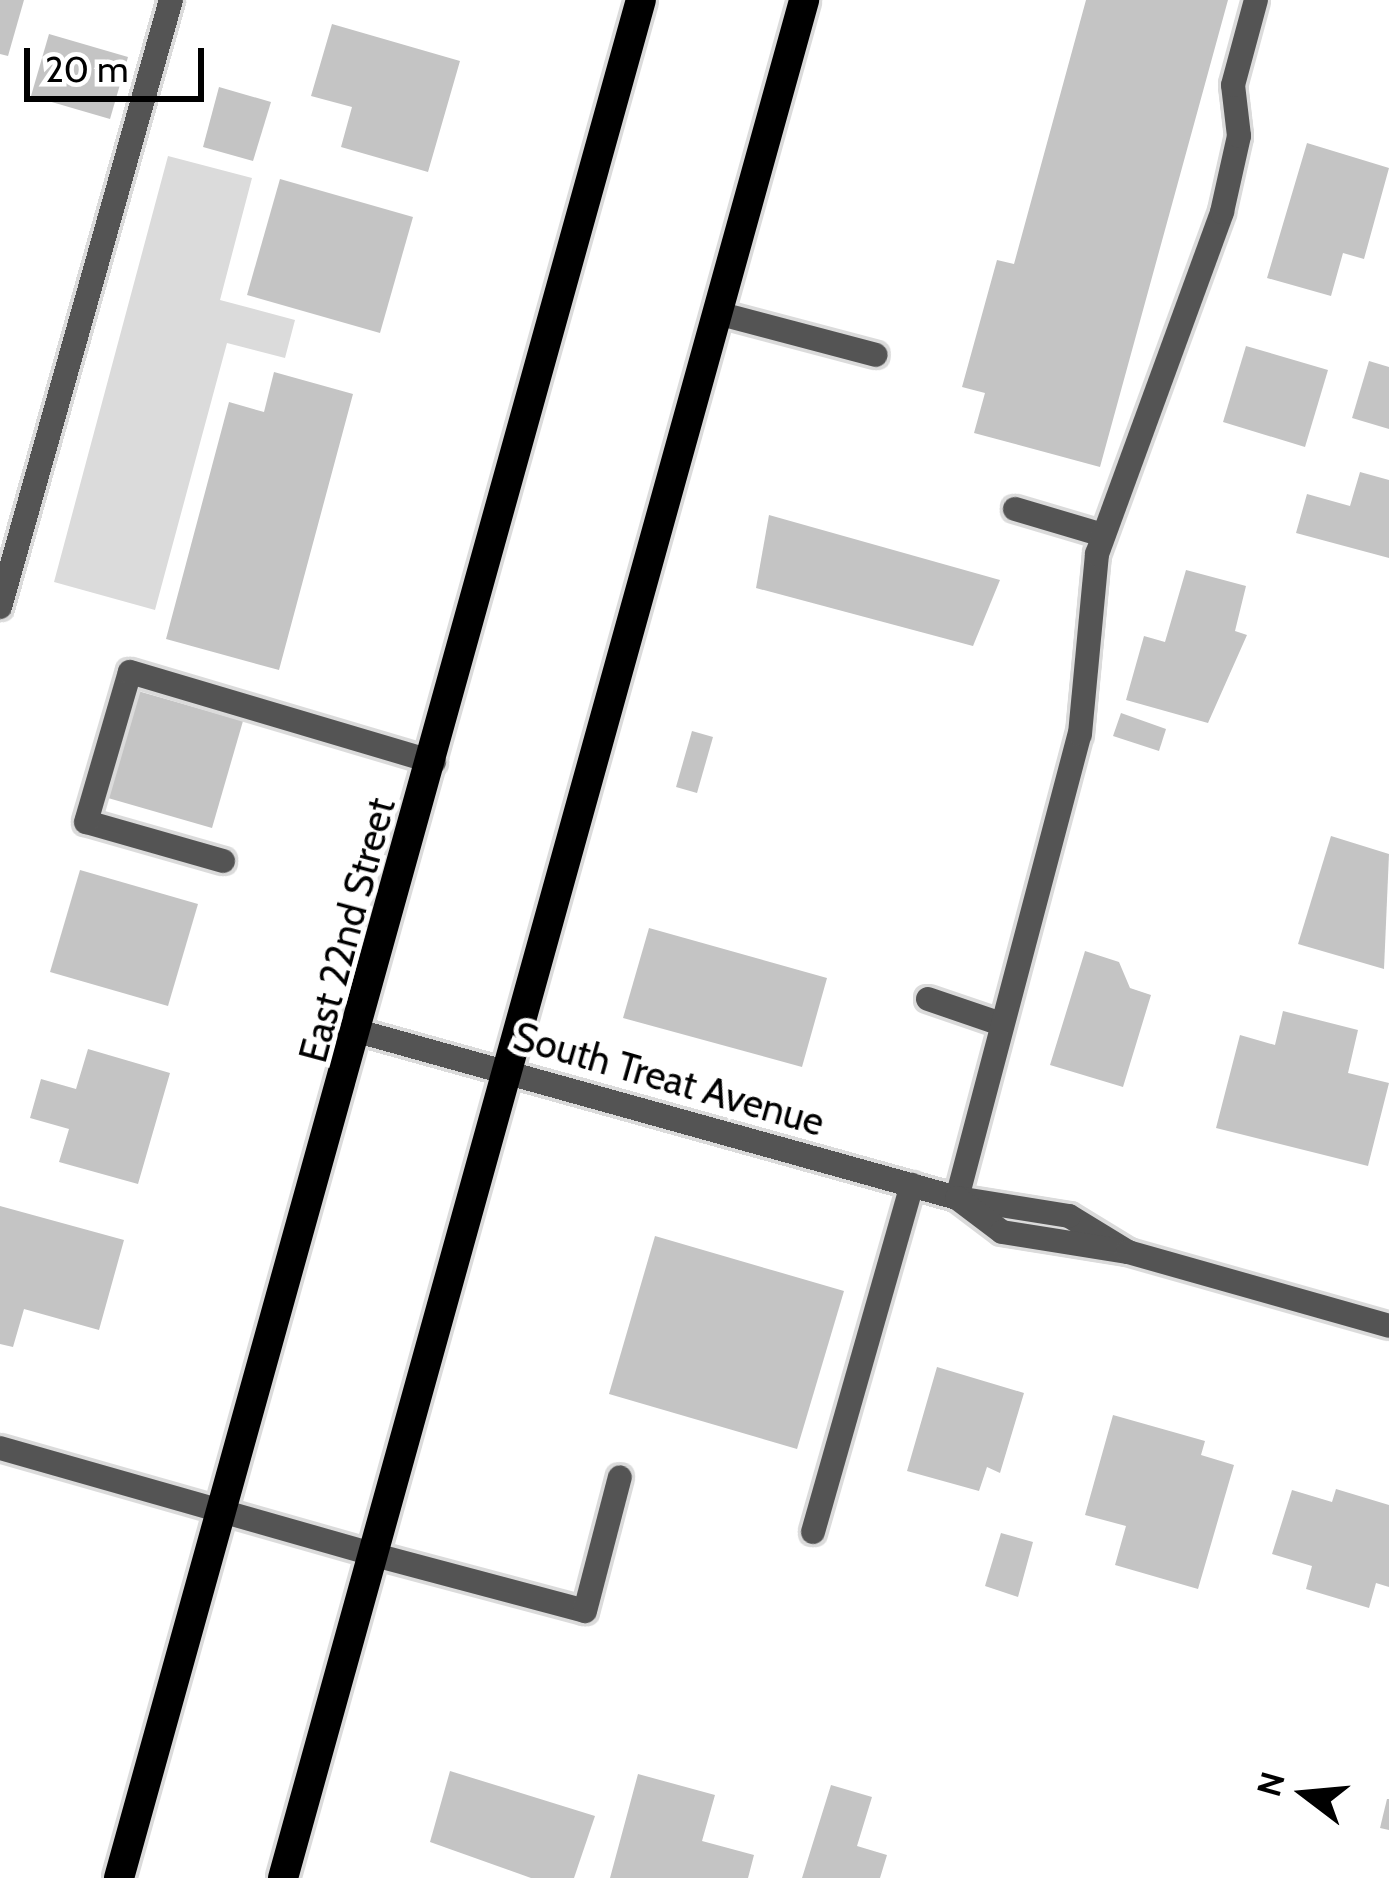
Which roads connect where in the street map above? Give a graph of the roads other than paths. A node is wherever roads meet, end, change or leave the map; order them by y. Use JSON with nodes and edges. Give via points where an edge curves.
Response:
{"nodes":[{"id":1,"x":171,"y":0,"type":"edge"},
{"id":2,"x":641,"y":0,"type":"edge"},
{"id":3,"x":804,"y":0,"type":"edge"},
{"id":4,"x":1256,"y":0,"type":"edge"},
{"id":5,"x":717,"y":313,"type":"junction"},
{"id":6,"x":876,"y":355,"type":"dead end"},
{"id":7,"x":1015,"y":508,"type":"dead end"},
{"id":8,"x":1103,"y":535,"type":"junction"},
{"id":9,"x":0,"y":607,"type":"edge"},
{"id":10,"x":434,"y":762,"type":"junction"},
{"id":11,"x":223,"y":861,"type":"dead end"},
{"id":12,"x":928,"y":999,"type":"dead end"},
{"id":13,"x":1001,"y":1024,"type":"junction"},
{"id":14,"x":361,"y":1031,"type":"junction"},
{"id":15,"x":508,"y":1070,"type":"junction"},
{"id":16,"x":912,"y":1185,"type":"junction"},
{"id":17,"x":957,"y":1198,"type":"junction"},
{"id":18,"x":1389,"y":1326,"type":"edge"},
{"id":19,"x":0,"y":1448,"type":"edge"},
{"id":20,"x":620,"y":1478,"type":"dead end"},
{"id":21,"x":224,"y":1514,"type":"junction"},
{"id":22,"x":813,"y":1532,"type":"dead end"},
{"id":23,"x":371,"y":1554,"type":"junction"},
{"id":24,"x":118,"y":1878,"type":"edge"},
{"id":25,"x":283,"y":1878,"type":"edge"}],
"edges":[{"from":1,"to":9,"type":"street"},
{"from":2,"to":10,"type":"main road","name":"East 22nd Street"},
{"from":3,"to":5,"type":"main road"},
{"from":4,"to":8,"type":"street","via":[[1233,85],[1239,136],[1222,212]]},
{"from":5,"to":6,"type":"street"},
{"from":5,"to":15,"type":"main road"},
{"from":7,"to":8,"type":"street"},
{"from":8,"to":13,"type":"street","via":[[1080,734]]},
{"from":10,"to":11,"type":"street","via":[[130,672],[86,822]]},
{"from":10,"to":14,"type":"main road","name":"East 22nd Street"},
{"from":12,"to":13,"type":"street"},
{"from":13,"to":17,"type":"street"},
{"from":14,"to":15,"type":"street","name":"South Treat Avenue"},
{"from":14,"to":21,"type":"main road","name":"East 22nd Street"},
{"from":15,"to":16,"type":"street","name":"South Treat Avenue"},
{"from":15,"to":23,"type":"main road"},
{"from":16,"to":17,"type":"street","name":"South Treat Avenue"},
{"from":16,"to":22,"type":"street"},
{"from":17,"to":18,"type":"street","name":"South Treat Avenue","via":[[1069,1216],[1128,1252]]},
{"from":19,"to":21,"type":"street"},
{"from":20,"to":23,"type":"street","via":[[585,1611]]},
{"from":21,"to":23,"type":"street"},
{"from":21,"to":24,"type":"main road","name":"East 22nd Street"},
{"from":23,"to":25,"type":"main road"}]}
